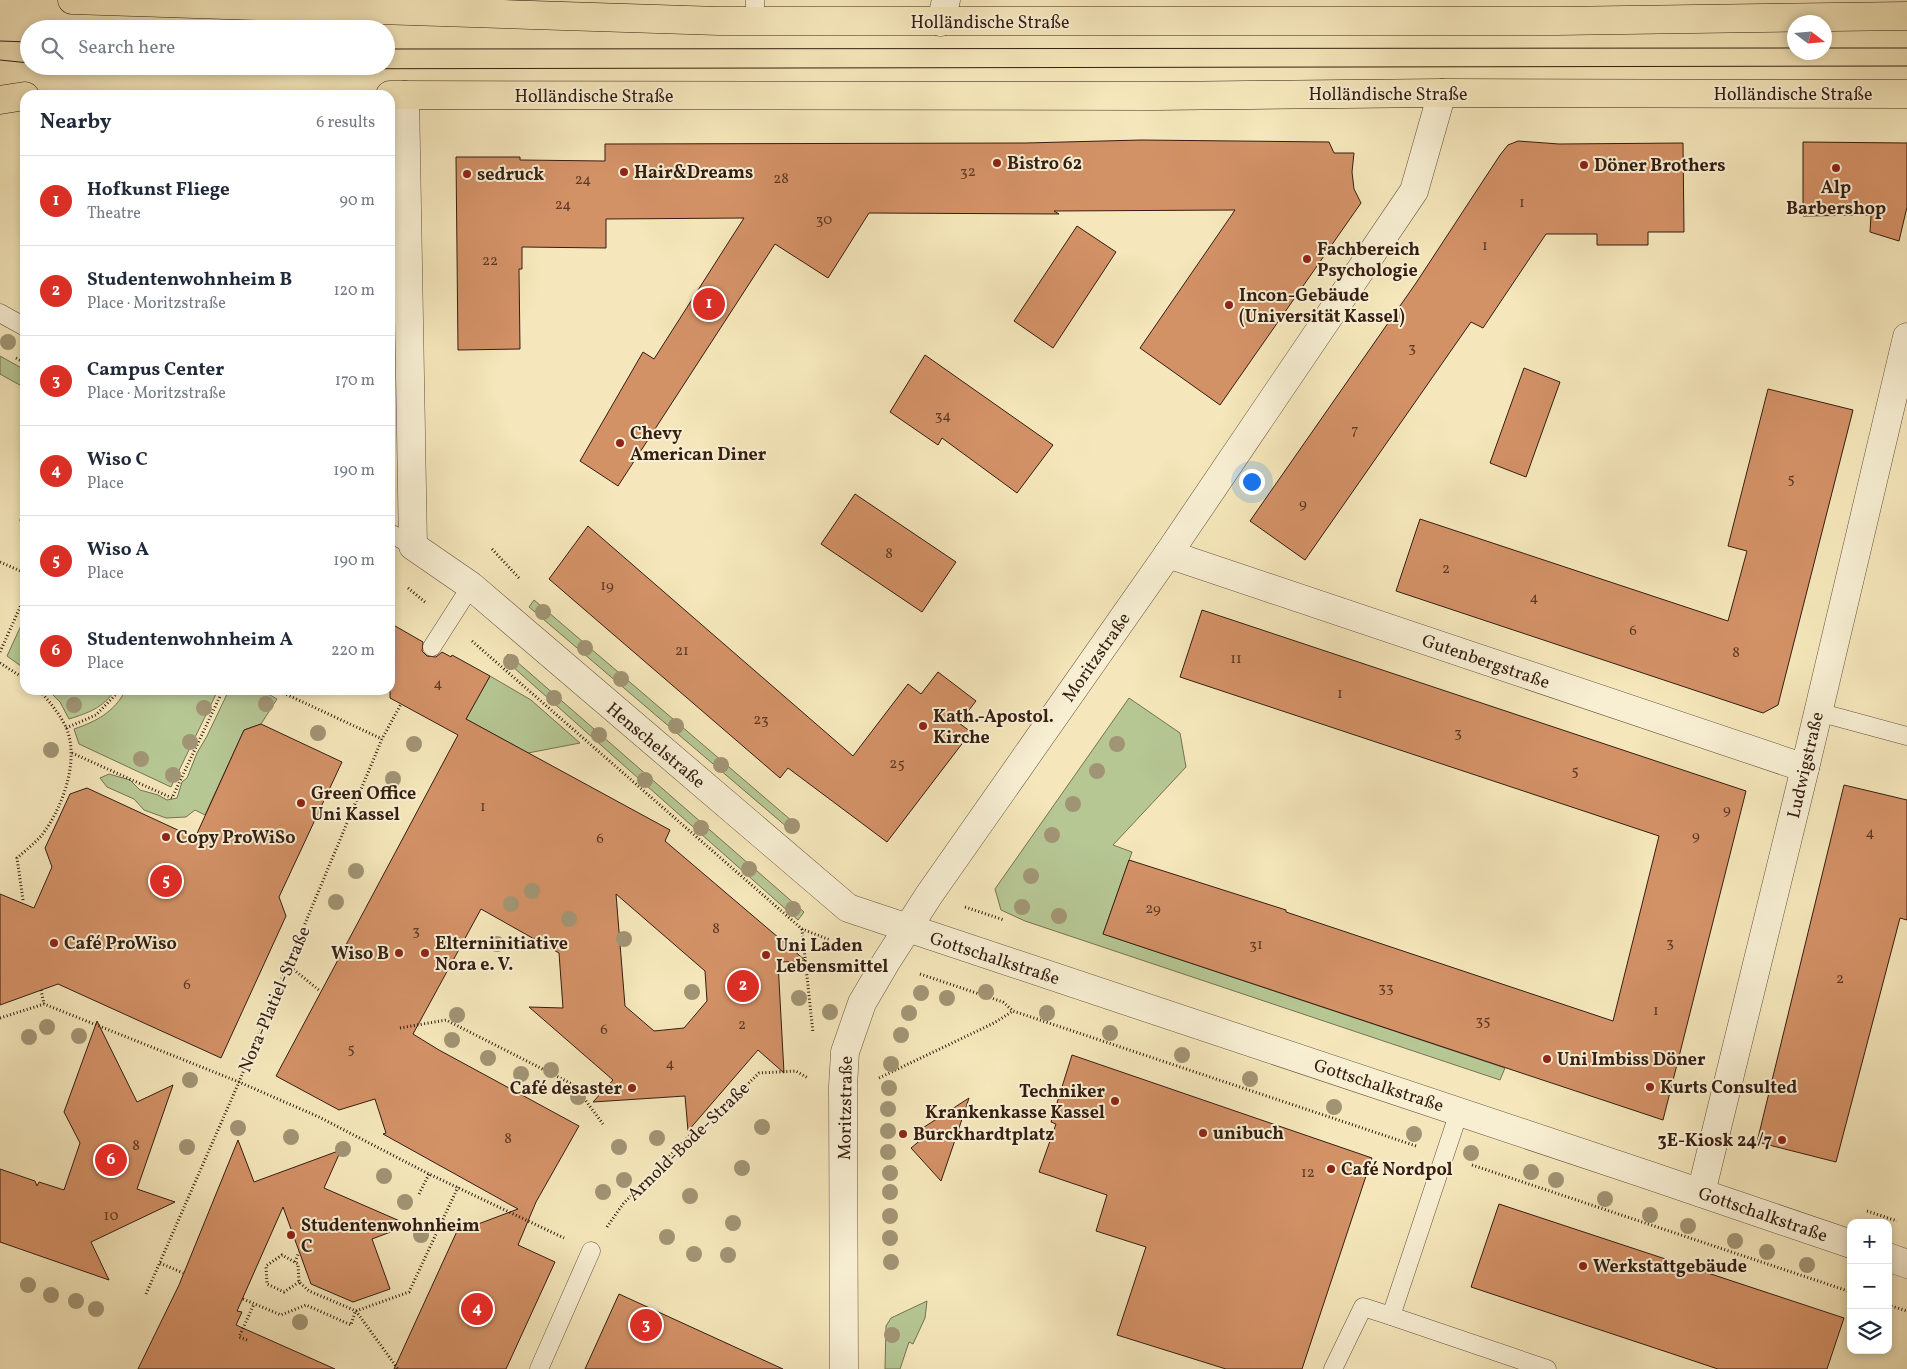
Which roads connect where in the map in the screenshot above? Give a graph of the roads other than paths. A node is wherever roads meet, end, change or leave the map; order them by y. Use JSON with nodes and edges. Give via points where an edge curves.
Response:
{"nodes":[{"id":1,"x":72,"y":0,"type":"edge"},
{"id":2,"x":368,"y":5,"type":"edge"},
{"id":3,"x":755,"y":11,"type":"edge"},
{"id":4,"x":944,"y":11,"type":"edge"},
{"id":5,"x":1907,"y":16,"type":"edge"},
{"id":6,"x":0,"y":92,"type":"edge"},
{"id":7,"x":1442,"y":93,"type":"junction"},
{"id":8,"x":1907,"y":94,"type":"edge"},
{"id":9,"x":20,"y":95,"type":"edge"},
{"id":10,"x":398,"y":95,"type":"edge"},
{"id":11,"x":20,"y":97,"type":"edge"},
{"id":12,"x":0,"y":100,"type":"edge"},
{"id":13,"x":0,"y":313,"type":"edge"},
{"id":14,"x":20,"y":324,"type":"edge"},
{"id":15,"x":1907,"y":337,"type":"edge"},
{"id":16,"x":402,"y":539,"type":"edge"},
{"id":17,"x":1168,"y":554,"type":"junction"},
{"id":18,"x":471,"y":586,"type":"junction"},
{"id":19,"x":432,"y":647,"type":"dead end"},
{"id":20,"x":1818,"y":712,"type":"junction"},
{"id":21,"x":1907,"y":736,"type":"edge"},
{"id":22,"x":1805,"y":768,"type":"junction"},
{"id":23,"x":907,"y":929,"type":"junction"},
{"id":24,"x":1459,"y":1112,"type":"junction"},
{"id":25,"x":1702,"y":1193,"type":"junction"},
{"id":26,"x":1847,"y":1243,"type":"edge"},
{"id":27,"x":591,"y":1251,"type":"road end"},
{"id":28,"x":1892,"y":1258,"type":"edge"},
{"id":29,"x":1907,"y":1264,"type":"edge"},
{"id":30,"x":1391,"y":1316,"type":"junction"},
{"id":31,"x":539,"y":1369,"type":"edge"},
{"id":32,"x":844,"y":1369,"type":"edge"},
{"id":33,"x":1333,"y":1369,"type":"edge"},
{"id":34,"x":1547,"y":1369,"type":"edge"}],
"edges":[{"from":1,"to":2,"type":"main road","name":"Holländische Straße"},
{"from":2,"to":3,"type":"main road","name":"Holländische Straße"},
{"from":3,"to":4,"type":"main road","name":"Holländische Straße"},
{"from":4,"to":5,"type":"main road","name":"Holländische Straße","via":[[1557,21]]},
{"from":6,"to":9,"type":"main road"},
{"from":7,"to":8,"type":"main road","name":"Holländische Straße"},
{"from":7,"to":10,"type":"main road","name":"Holländische Straße"},
{"from":7,"to":17,"type":"street","name":"Moritzstraße","via":[[1414,191]]},
{"from":10,"to":16,"type":"street","name":"Henschelstraße"},
{"from":11,"to":12,"type":"main road"},
{"from":13,"to":14,"type":"lane"},
{"from":15,"to":20,"type":"street","name":"Ludwigstraße"},
{"from":16,"to":18,"type":"street","name":"Henschelstraße"},
{"from":17,"to":22,"type":"street","name":"Gutenbergstraße"},
{"from":17,"to":23,"type":"street","name":"Moritzstraße"},
{"from":18,"to":19,"type":"lane"},
{"from":18,"to":23,"type":"street","name":"Henschelstraße","via":[[848,908]]},
{"from":20,"to":21,"type":"lane"},
{"from":20,"to":22,"type":"street","name":"Ludwigstraße"},
{"from":22,"to":25,"type":"street","name":"Ludwigstraße"},
{"from":23,"to":24,"type":"street","name":"Gottschalkstraße"},
{"from":23,"to":32,"type":"street","name":"Moritzstraße","via":[[862,1003],[845,1052]]},
{"from":24,"to":25,"type":"street","name":"Gottschalkstraße"},
{"from":24,"to":30,"type":"lane"},
{"from":25,"to":26,"type":"street","name":"Gottschalkstraße"},
{"from":27,"to":31,"type":"lane"},
{"from":28,"to":29,"type":"street"},
{"from":30,"to":33,"type":"lane","via":[[1363,1307]]},
{"from":30,"to":34,"type":"lane"}]}
